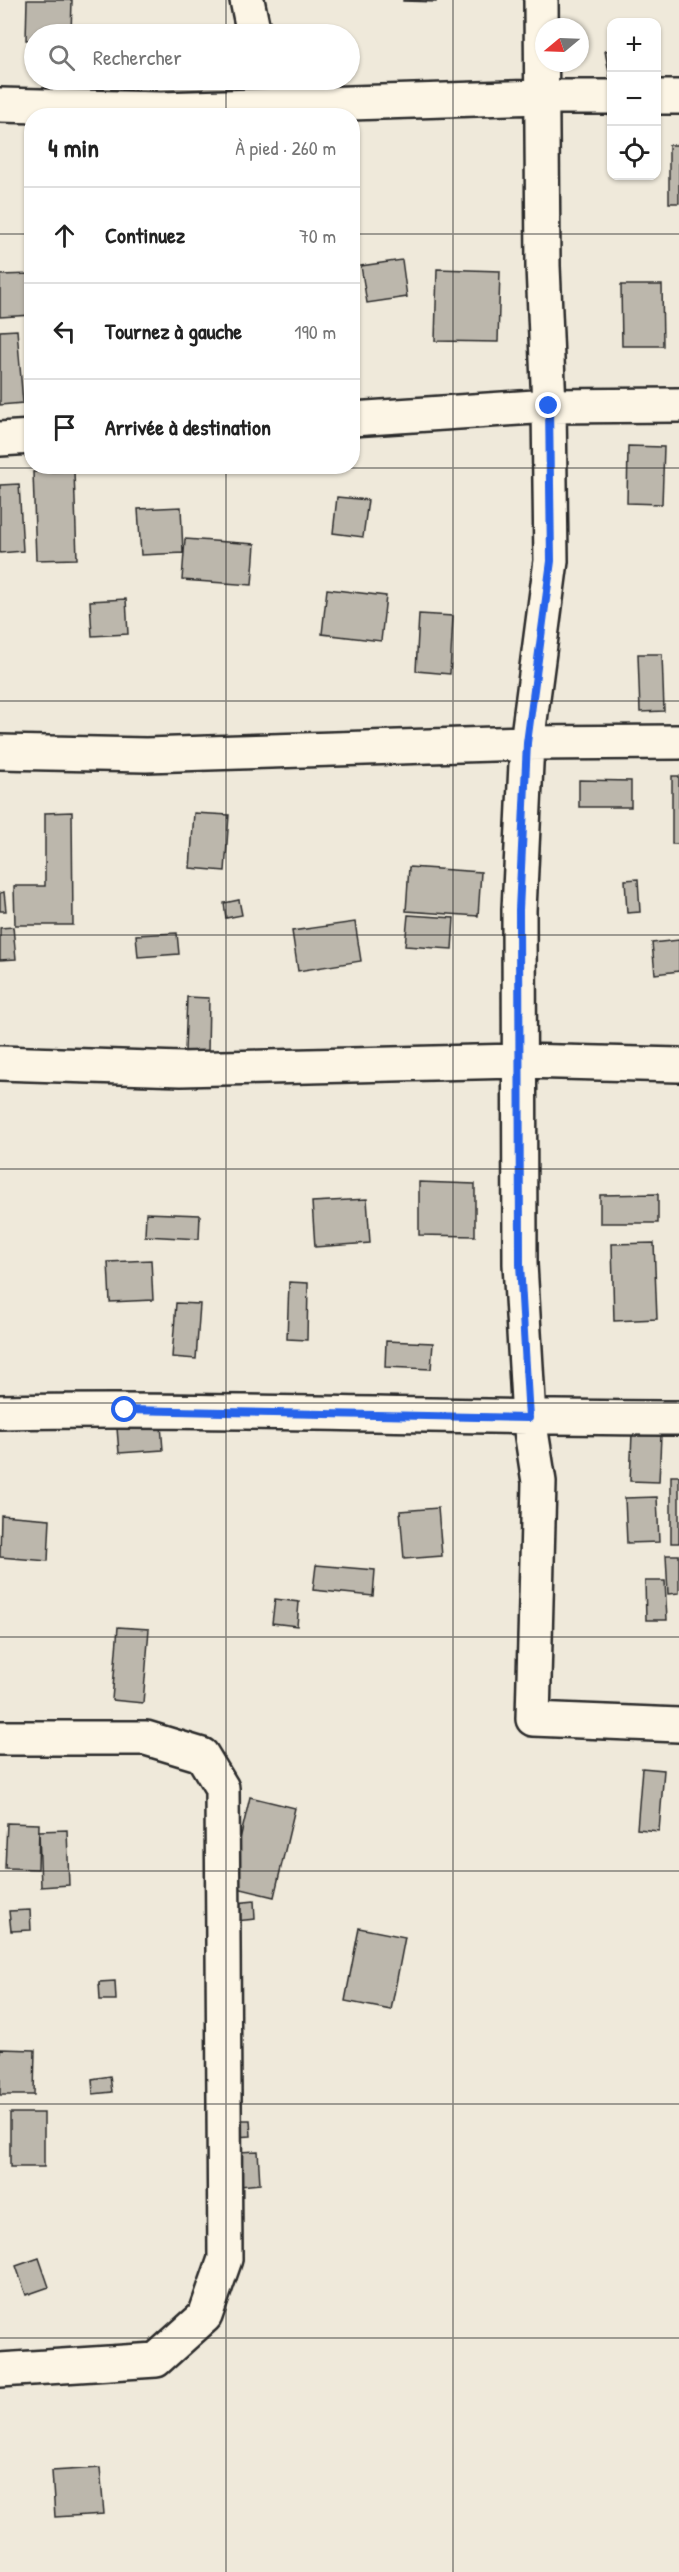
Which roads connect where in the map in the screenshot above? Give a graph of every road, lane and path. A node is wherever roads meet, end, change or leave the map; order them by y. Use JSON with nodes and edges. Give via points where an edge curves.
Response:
{"nodes":[{"id":1,"x":246,"y":0,"type":"edge"},
{"id":2,"x":541,"y":0,"type":"edge"},
{"id":3,"x":252,"y":24,"type":"edge"},
{"id":4,"x":267,"y":93,"type":"edge"},
{"id":5,"x":541,"y":97,"type":"junction"},
{"id":6,"x":607,"y":97,"type":"edge"},
{"id":7,"x":661,"y":97,"type":"edge"},
{"id":8,"x":679,"y":97,"type":"edge"},
{"id":9,"x":0,"y":105,"type":"edge"},
{"id":10,"x":121,"y":108,"type":"edge"},
{"id":11,"x":168,"y":108,"type":"edge"},
{"id":12,"x":679,"y":405,"type":"edge"},
{"id":13,"x":549,"y":406,"type":"junction"},
{"id":14,"x":360,"y":418,"type":"edge"},
{"id":15,"x":24,"y":438,"type":"edge"},
{"id":16,"x":0,"y":439,"type":"edge"},
{"id":17,"x":679,"y":742,"type":"edge"},
{"id":18,"x":527,"y":743,"type":"junction"},
{"id":19,"x":0,"y":752,"type":"edge"},
{"id":20,"x":521,"y":1061,"type":"junction"},
{"id":21,"x":0,"y":1064,"type":"edge"},
{"id":22,"x":679,"y":1065,"type":"edge"},
{"id":23,"x":0,"y":1412,"type":"edge"},
{"id":24,"x":529,"y":1418,"type":"junction"},
{"id":25,"x":679,"y":1418,"type":"edge"},
{"id":26,"x":679,"y":1725,"type":"edge"},
{"id":27,"x":0,"y":1738,"type":"edge"},
{"id":28,"x":0,"y":2370,"type":"edge"}],
"edges":[{"from":1,"to":3,"type":"street"},
{"from":2,"to":5,"type":"street"},
{"from":4,"to":5,"type":"street"},
{"from":4,"to":11,"type":"street"},
{"from":5,"to":6,"type":"street"},
{"from":5,"to":13,"type":"street"},
{"from":7,"to":8,"type":"street"},
{"from":9,"to":10,"type":"street"},
{"from":12,"to":13,"type":"street"},
{"from":13,"to":14,"type":"street"},
{"from":13,"to":18,"type":"street","via":[[551,561]]},
{"from":15,"to":16,"type":"street"},
{"from":17,"to":18,"type":"street"},
{"from":18,"to":19,"type":"street","via":[[146,755]]},
{"from":18,"to":20,"type":"street","via":[[519,910]]},
{"from":20,"to":21,"type":"street","via":[[181,1069]]},
{"from":20,"to":22,"type":"street"},
{"from":20,"to":24,"type":"street","via":[[520,1264]]},
{"from":23,"to":24,"type":"street","via":[[125,1410]]},
{"from":24,"to":25,"type":"street"},
{"from":24,"to":26,"type":"street","via":[[539,1482],[533,1719]]},
{"from":27,"to":28,"type":"street","via":[[146,1738],[202,1755],[222,1788],[225,2259],[205,2316],[156,2360]]}]}
